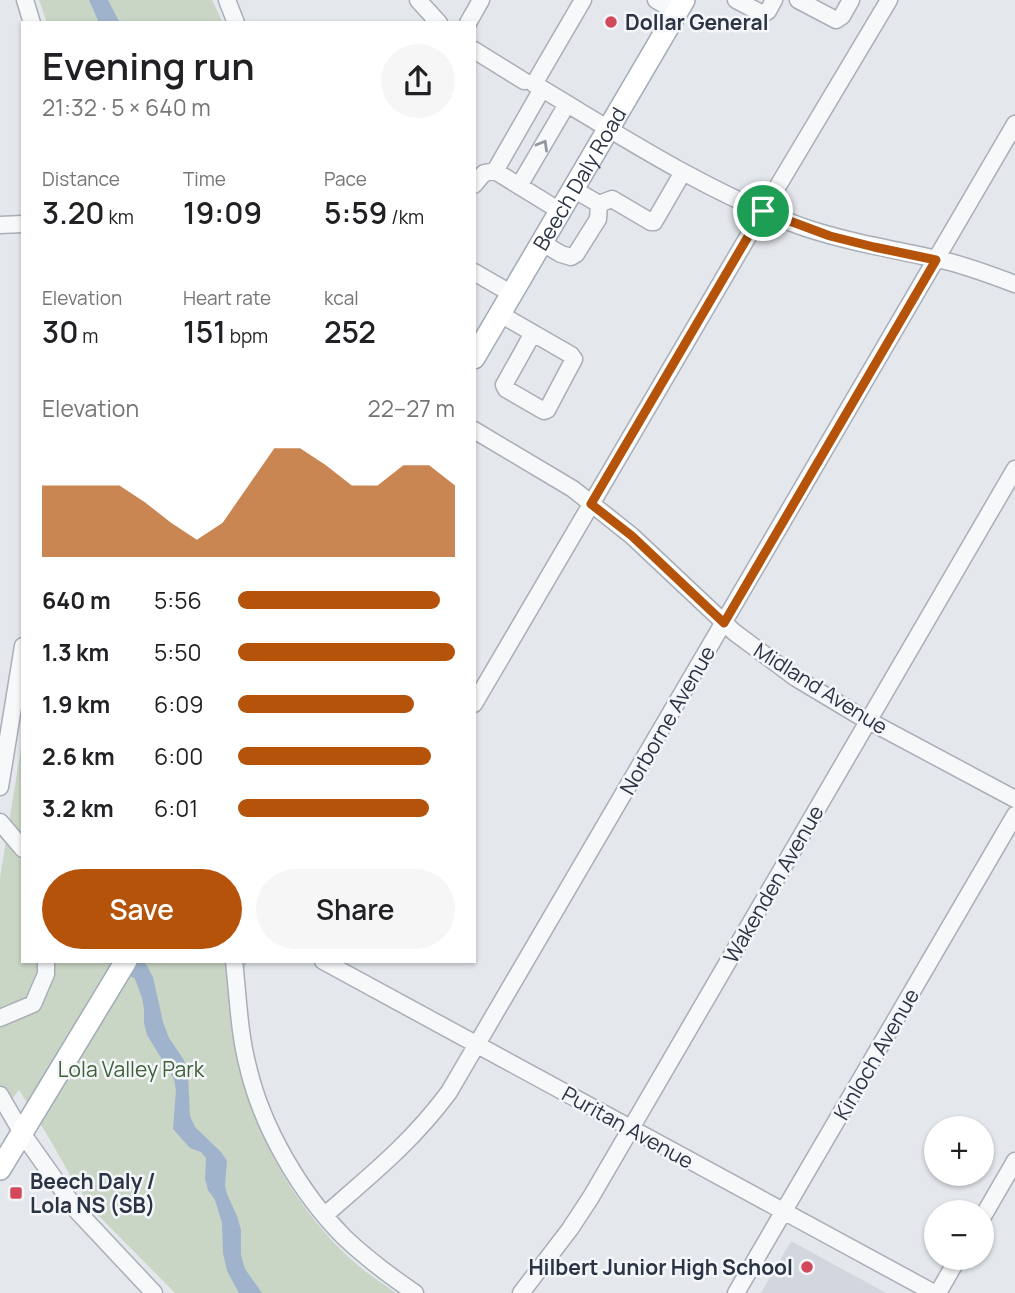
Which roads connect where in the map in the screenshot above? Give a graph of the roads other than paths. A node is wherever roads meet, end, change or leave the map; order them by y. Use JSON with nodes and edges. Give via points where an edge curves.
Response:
{"nodes":[{"id":1,"x":25,"y":0,"type":"edge"},
{"id":2,"x":227,"y":0,"type":"edge"},
{"id":3,"x":418,"y":0,"type":"edge"},
{"id":4,"x":481,"y":0,"type":"edge"},
{"id":5,"x":583,"y":0,"type":"edge"},
{"id":6,"x":656,"y":0,"type":"edge"},
{"id":7,"x":736,"y":0,"type":"edge"},
{"id":8,"x":774,"y":0,"type":"edge"},
{"id":9,"x":798,"y":0,"type":"edge"},
{"id":10,"x":851,"y":0,"type":"edge"},
{"id":11,"x":883,"y":2,"type":"edge"},
{"id":12,"x":680,"y":6,"type":"edge"},
{"id":13,"x":32,"y":21,"type":"edge"},
{"id":14,"x":235,"y":21,"type":"edge"},
{"id":15,"x":437,"y":21,"type":"edge"},
{"id":16,"x":469,"y":21,"type":"edge"},
{"id":17,"x":476,"y":51,"type":"edge"},
{"id":18,"x":533,"y":85,"type":"junction"},
{"id":19,"x":567,"y":104,"type":"junction"},
{"id":20,"x":1015,"y":124,"type":"edge"},
{"id":21,"x":609,"y":128,"type":"junction"},
{"id":22,"x":495,"y":171,"type":"junction"},
{"id":23,"x":683,"y":172,"type":"junction"},
{"id":24,"x":476,"y":183,"type":"edge"},
{"id":25,"x":519,"y":186,"type":"junction"},
{"id":26,"x":573,"y":189,"type":"junction"},
{"id":27,"x":598,"y":204,"type":"junction"},
{"id":28,"x":560,"y":211,"type":"junction"},
{"id":29,"x":763,"y":211,"type":"junction"},
{"id":30,"x":21,"y":224,"type":"edge"},
{"id":31,"x":0,"y":225,"type":"edge"},
{"id":32,"x":542,"y":243,"type":"junction"},
{"id":33,"x":936,"y":260,"type":"junction"},
{"id":34,"x":477,"y":278,"type":"edge"},
{"id":35,"x":1015,"y":284,"type":"edge"},
{"id":36,"x":512,"y":294,"type":"junction"},
{"id":37,"x":500,"y":314,"type":"junction"},
{"id":38,"x":533,"y":332,"type":"junction"},
{"id":39,"x":476,"y":355,"type":"edge"},
{"id":40,"x":476,"y":431,"type":"edge"},
{"id":41,"x":1015,"y":469,"type":"edge"},
{"id":42,"x":591,"y":504,"type":"junction"},
{"id":43,"x":724,"y":623,"type":"junction"},
{"id":44,"x":21,"y":657,"type":"edge"},
{"id":45,"x":476,"y":701,"type":"edge"},
{"id":46,"x":868,"y":720,"type":"junction"},
{"id":47,"x":2,"y":766,"type":"edge"},
{"id":48,"x":0,"y":787,"type":"edge"},
{"id":49,"x":1015,"y":799,"type":"edge"},
{"id":50,"x":1015,"y":815,"type":"edge"},
{"id":51,"x":0,"y":822,"type":"edge"},
{"id":52,"x":21,"y":847,"type":"edge"},
{"id":53,"x":46,"y":963,"type":"edge"},
{"id":54,"x":125,"y":963,"type":"edge"},
{"id":55,"x":234,"y":963,"type":"edge"},
{"id":56,"x":328,"y":963,"type":"edge"},
{"id":57,"x":0,"y":1018,"type":"edge"},
{"id":58,"x":477,"y":1045,"type":"junction"},
{"id":59,"x":0,"y":1095,"type":"edge"},
{"id":60,"x":630,"y":1128,"type":"junction"},
{"id":61,"x":22,"y":1133,"type":"junction"},
{"id":62,"x":1015,"y":1161,"type":"edge"},
{"id":63,"x":0,"y":1169,"type":"edge"},
{"id":64,"x":992,"y":1200,"type":"edge"},
{"id":65,"x":783,"y":1212,"type":"junction"},
{"id":66,"x":325,"y":1215,"type":"junction"},
{"id":67,"x":950,"y":1270,"type":"edge"},
{"id":68,"x":154,"y":1293,"type":"edge"},
{"id":69,"x":415,"y":1293,"type":"edge"},
{"id":70,"x":520,"y":1293,"type":"edge"},
{"id":71,"x":736,"y":1293,"type":"edge"},
{"id":72,"x":936,"y":1293,"type":"edge"}],
"edges":[{"from":1,"to":13,"type":"street"},
{"from":2,"to":14,"type":"street"},
{"from":3,"to":15,"type":"street"},
{"from":4,"to":16,"type":"street"},
{"from":5,"to":18,"type":"street"},
{"from":6,"to":12,"type":"street"},
{"from":7,"to":8,"type":"street","via":[[763,15]]},
{"from":9,"to":10,"type":"street","via":[[836,20]]},
{"from":11,"to":29,"type":"street"},
{"from":12,"to":21,"type":"main road","name":"Beech Daly Road"},
{"from":17,"to":18,"type":"street"},
{"from":18,"to":19,"type":"street"},
{"from":18,"to":22,"type":"street"},
{"from":19,"to":21,"type":"street"},
{"from":25,"to":19,"type":"street","one_way":true},
{"from":20,"to":33,"type":"street","name":"Norborne Avenue"},
{"from":21,"to":23,"type":"street"},
{"from":21,"to":26,"type":"main road","name":"Beech Daly Road"},
{"from":22,"to":24,"type":"street","via":[[484,173]]},
{"from":22,"to":25,"type":"street"},
{"from":23,"to":27,"type":"street","via":[[654,222],[612,199]]},
{"from":23,"to":29,"type":"street"},
{"from":25,"to":28,"type":"street"},
{"from":26,"to":27,"type":"street"},
{"from":26,"to":28,"type":"main road","name":"Beech Daly Road"},
{"from":27,"to":32,"type":"street","via":[[598,219],[576,254],[561,254]]},
{"from":28,"to":32,"type":"main road","name":"Beech Daly Road"},
{"from":29,"to":33,"type":"street","via":[[830,236]]},
{"from":29,"to":42,"type":"street"},
{"from":30,"to":31,"type":"street"},
{"from":32,"to":36,"type":"main road","name":"Beech Daly Road"},
{"from":33,"to":35,"type":"street"},
{"from":33,"to":43,"type":"street","name":"Norborne Avenue"},
{"from":34,"to":36,"type":"street"},
{"from":36,"to":37,"type":"main road","name":"Beech Daly Road"},
{"from":37,"to":38,"type":"street"},
{"from":37,"to":39,"type":"main road","name":"Beech Daly Road"},
{"from":38,"to":38,"type":"street","via":[[574,359],[544,411],[504,385]]},
{"from":40,"to":42,"type":"street","name":"Midland Avenue"},
{"from":41,"to":46,"type":"street","name":"Wakenden Avenue"},
{"from":42,"to":43,"type":"street","name":"Midland Avenue"},
{"from":42,"to":45,"type":"street"},
{"from":43,"to":46,"type":"street","name":"Midland Avenue","via":[[796,678]]},
{"from":43,"to":58,"type":"street","name":"Norborne Avenue"},
{"from":44,"to":47,"type":"street"},
{"from":46,"to":49,"type":"street","name":"Midland Avenue"},
{"from":46,"to":60,"type":"street","name":"Wakenden Avenue"},
{"from":47,"to":48,"type":"street"},
{"from":50,"to":65,"type":"street","name":"Kinloch Avenue"},
{"from":51,"to":52,"type":"street"},
{"from":53,"to":57,"type":"street","via":[[33,1004]]},
{"from":54,"to":61,"type":"main road"},
{"from":55,"to":66,"type":"street","via":[[253,1084],[279,1147]]},
{"from":56,"to":58,"type":"street","name":"Puritan Avenue"},
{"from":58,"to":60,"type":"street","name":"Puritan Avenue"},
{"from":58,"to":66,"type":"street","name":"Norborne Avenue","via":[[425,1123]]},
{"from":59,"to":61,"type":"street"},
{"from":60,"to":65,"type":"street","name":"Puritan Avenue"},
{"from":60,"to":70,"type":"street","name":"Wakenden Avenue","via":[[570,1229]]},
{"from":61,"to":63,"type":"main road"},
{"from":61,"to":68,"type":"street","via":[[78,1212]]},
{"from":62,"to":64,"type":"street"},
{"from":65,"to":71,"type":"street","name":"Kinloch Avenue"},
{"from":65,"to":72,"type":"street","name":"Puritan Avenue"},
{"from":66,"to":69,"type":"street","via":[[382,1270]]},
{"from":67,"to":72,"type":"street"}]}
